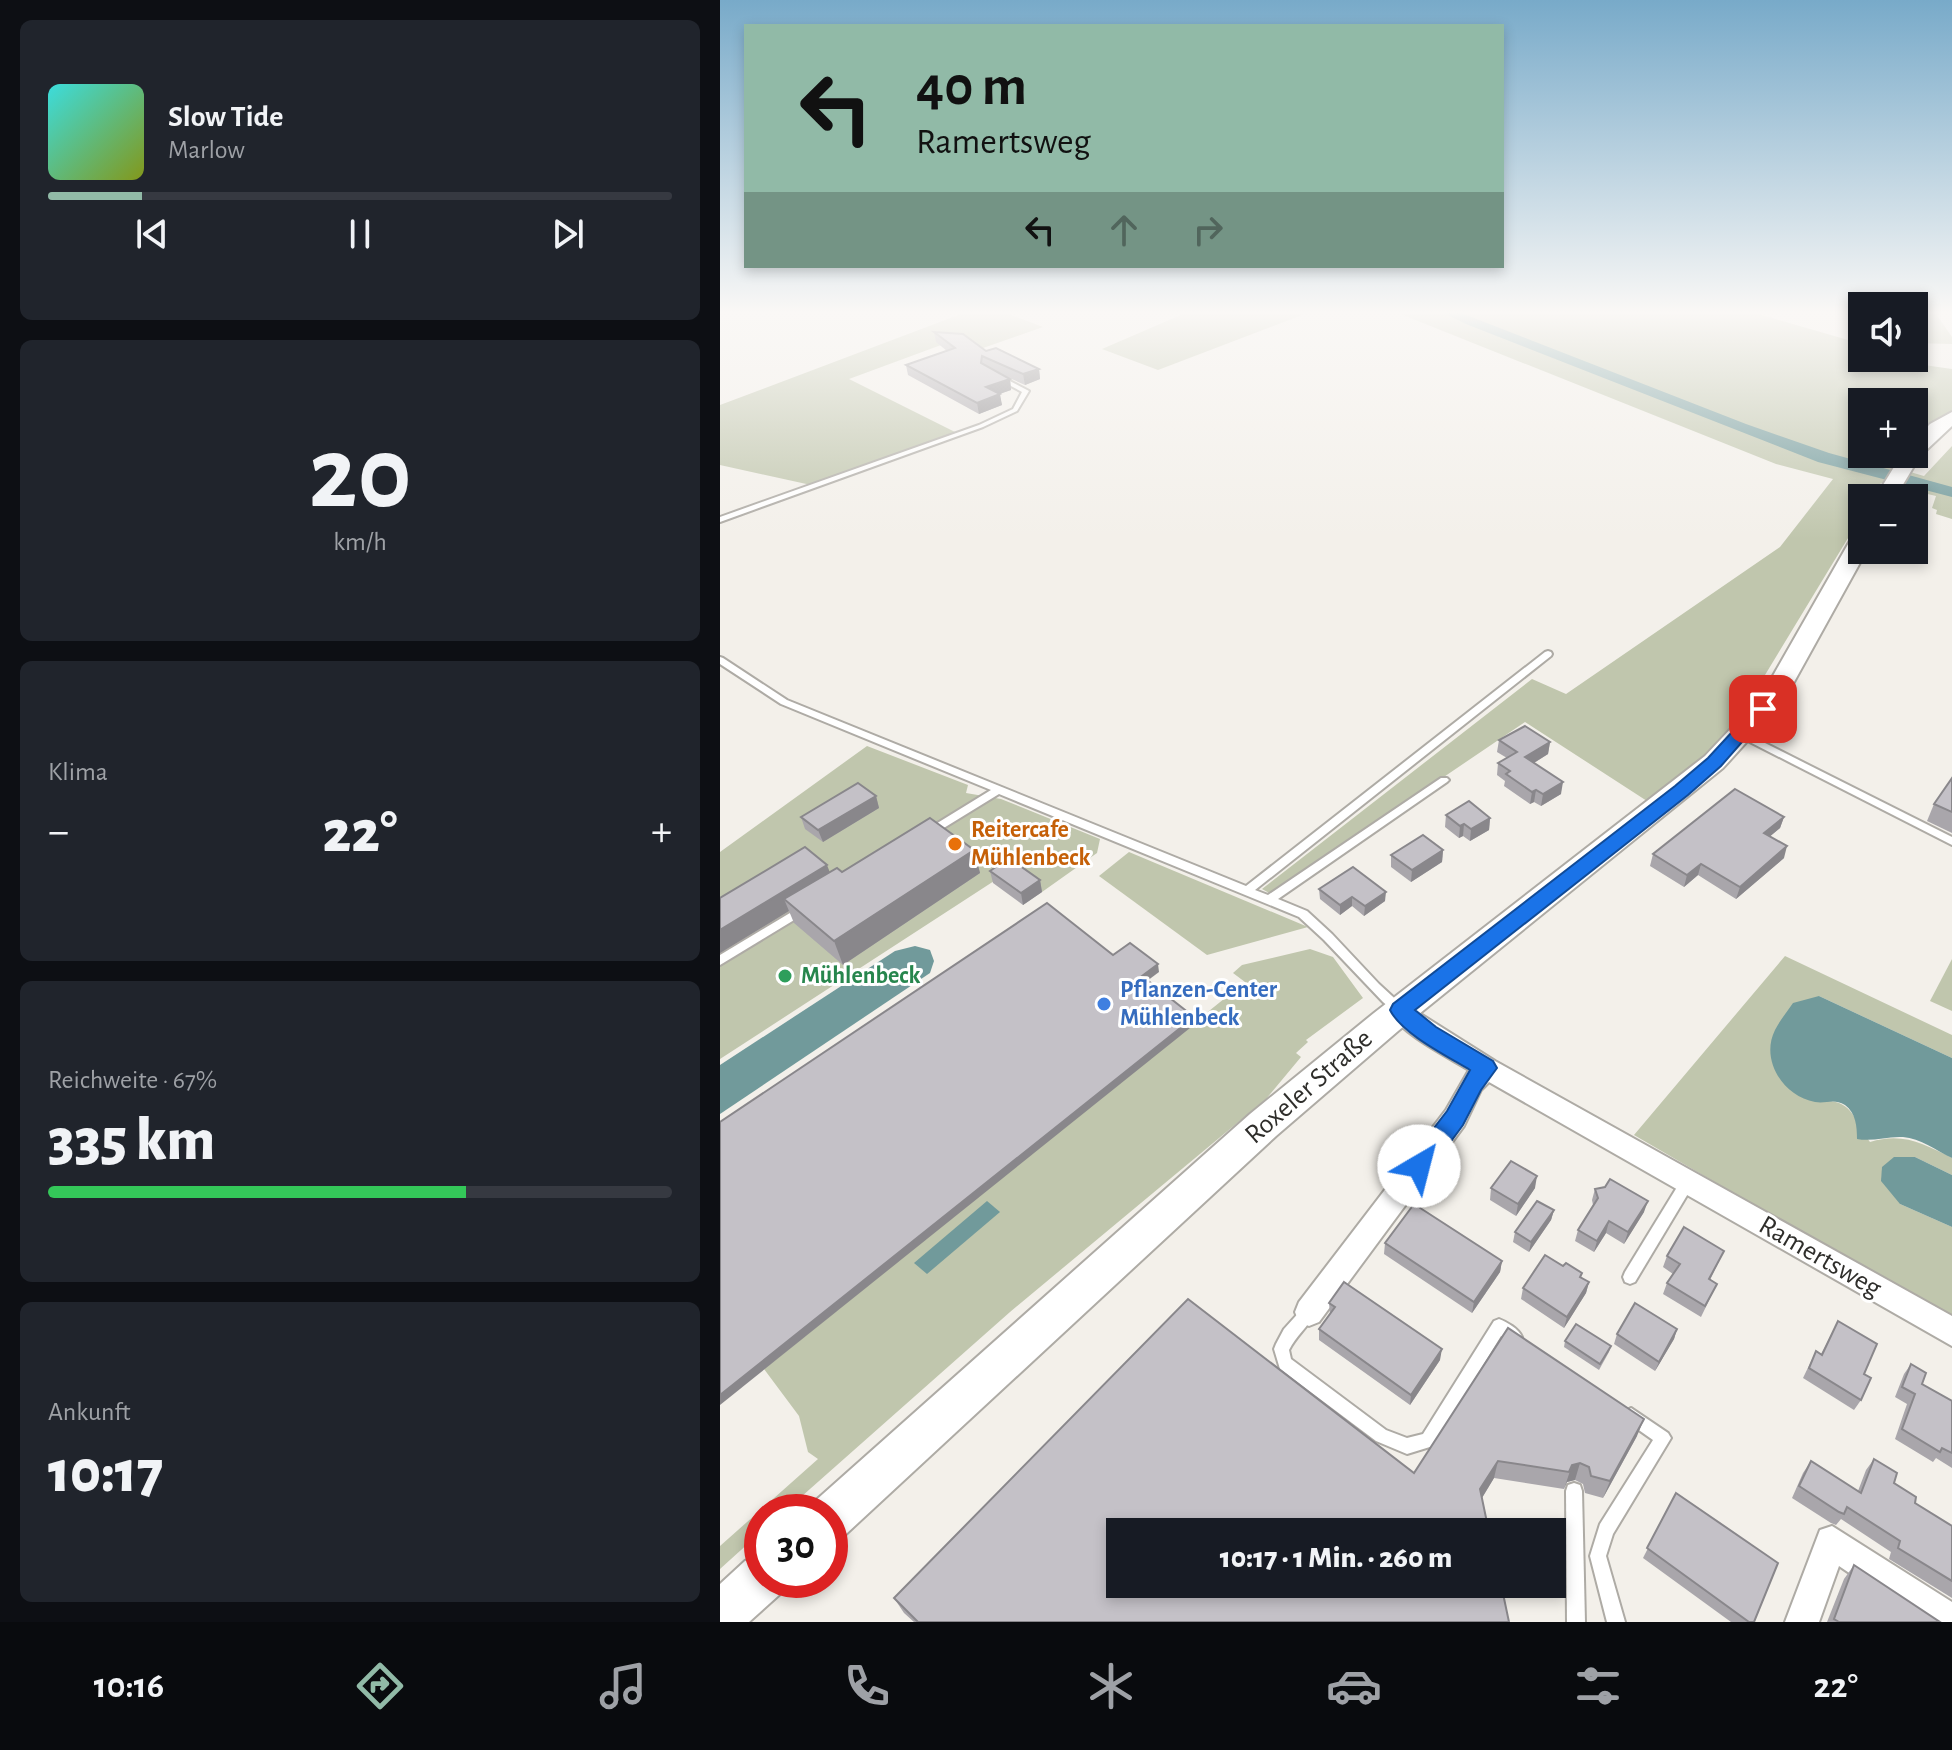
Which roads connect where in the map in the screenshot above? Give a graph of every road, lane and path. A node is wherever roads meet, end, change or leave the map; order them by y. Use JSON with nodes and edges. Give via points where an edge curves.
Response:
{"nodes":[{"id":1,"x":1018,"y":387,"type":"edge"},
{"id":2,"x":1952,"y":418,"type":"edge"},
{"id":3,"x":1928,"y":438,"type":"edge"},
{"id":4,"x":720,"y":520,"type":"edge"},
{"id":5,"x":1848,"y":564,"type":"edge"},
{"id":6,"x":1548,"y":654,"type":"dead end"},
{"id":7,"x":720,"y":660,"type":"edge"},
{"id":8,"x":1741,"y":734,"type":"junction"},
{"id":9,"x":1444,"y":780,"type":"dead end"},
{"id":10,"x":1000,"y":789,"type":"junction"},
{"id":11,"x":920,"y":838,"type":"edge"},
{"id":12,"x":1952,"y":841,"type":"edge"},
{"id":13,"x":1247,"y":891,"type":"junction"},
{"id":14,"x":1269,"y":900,"type":"junction"},
{"id":15,"x":813,"y":904,"type":"edge"},
{"id":16,"x":720,"y":961,"type":"edge"},
{"id":17,"x":1400,"y":1010,"type":"junction"},
{"id":18,"x":1486,"y":1068,"type":"junction"},
{"id":19,"x":1688,"y":1181,"type":"junction"},
{"id":20,"x":1630,"y":1277,"type":"dead end"},
{"id":21,"x":1309,"y":1312,"type":"joint"},
{"id":22,"x":1952,"y":1332,"type":"edge"},
{"id":23,"x":1524,"y":1343,"type":"edge"},
{"id":24,"x":1612,"y":1403,"type":"edge"},
{"id":25,"x":1574,"y":1491,"type":"dead end"},
{"id":26,"x":848,"y":1502,"type":"edge"},
{"id":27,"x":744,"y":1594,"type":"edge"},
{"id":28,"x":720,"y":1616,"type":"edge"},
{"id":29,"x":1576,"y":1622,"type":"edge"},
{"id":30,"x":1616,"y":1622,"type":"edge"},
{"id":31,"x":1802,"y":1622,"type":"edge"},
{"id":32,"x":1952,"y":1622,"type":"edge"}],
"edges":[{"from":1,"to":4,"type":"lane","via":[[1026,391],[1015,410],[981,426]]},
{"from":2,"to":3,"type":"main road"},
{"from":5,"to":8,"type":"main road","name":"Roxeler Straße","via":[[1782,682]]},
{"from":6,"to":13,"type":"lane"},
{"from":7,"to":10,"type":"lane","via":[[784,702]]},
{"from":8,"to":12,"type":"lane"},
{"from":8,"to":17,"type":"main road","name":"Roxeler Straße","via":[[1681,790]]},
{"from":9,"to":14,"type":"lane"},
{"from":10,"to":11,"type":"lane"},
{"from":10,"to":13,"type":"lane"},
{"from":13,"to":14,"type":"lane"},
{"from":14,"to":17,"type":"lane","via":[[1303,914],[1327,933],[1376,991]]},
{"from":15,"to":16,"type":"lane"},
{"from":17,"to":18,"type":"street","name":"Ramertsweg"},
{"from":17,"to":26,"type":"main road","name":"Roxeler Straße","via":[[1263,1125]]},
{"from":18,"to":19,"type":"street","name":"Ramertsweg"},
{"from":18,"to":21,"type":"street","via":[[1455,1118]]},
{"from":19,"to":20,"type":"lane"},
{"from":19,"to":22,"type":"street","name":"Ramertsweg"},
{"from":21,"to":23,"type":"lane","via":[[1281,1349],[1285,1364],[1381,1436],[1407,1446],[1428,1441],[1499,1326]]},
{"from":24,"to":30,"type":"lane","via":[[1663,1438],[1606,1530],[1598,1556]]},
{"from":25,"to":29,"type":"lane"},
{"from":27,"to":28,"type":"main road"},
{"from":31,"to":32,"type":"street","via":[[1832,1542]]}]}
